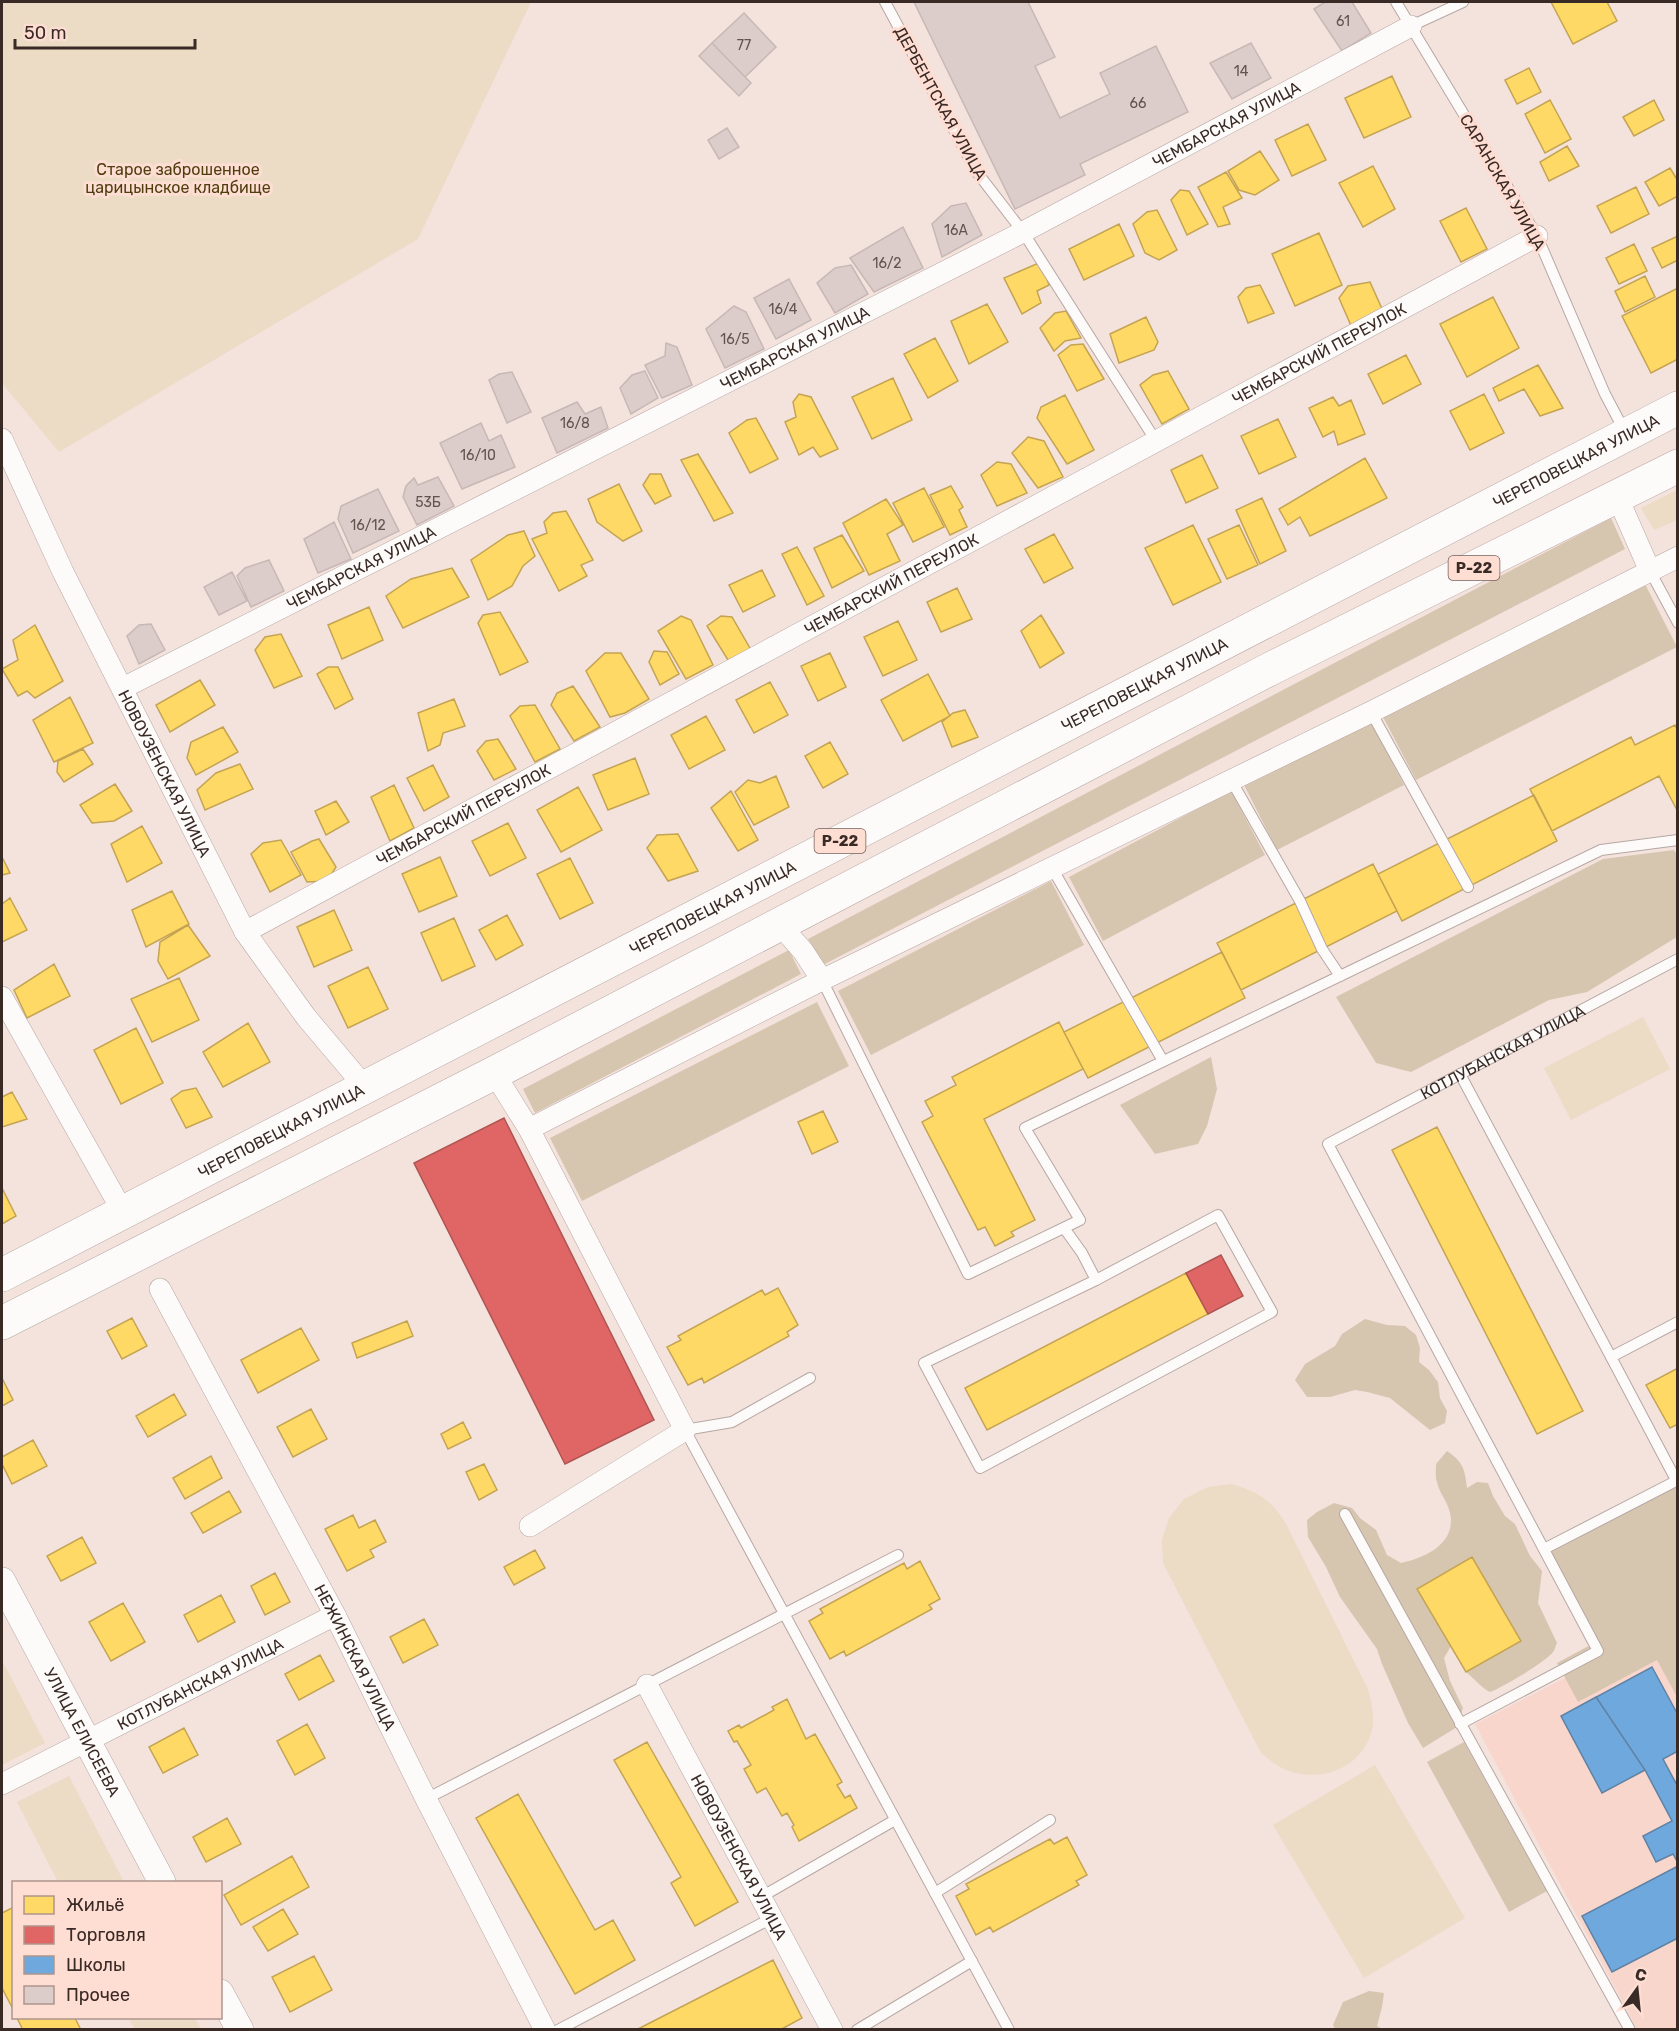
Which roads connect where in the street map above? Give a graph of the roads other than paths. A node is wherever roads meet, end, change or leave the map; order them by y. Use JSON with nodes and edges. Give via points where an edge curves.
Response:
{"nodes":[{"id":1,"x":885,"y":2,"type":"edge"},
{"id":2,"x":1396,"y":2,"type":"edge"},
{"id":3,"x":1462,"y":2,"type":"edge"},
{"id":4,"x":1411,"y":26,"type":"junction"},
{"id":5,"x":1023,"y":232,"type":"junction"},
{"id":6,"x":1537,"y":236,"type":"junction"},
{"id":7,"x":1677,"y":408,"type":"edge"},
{"id":8,"x":1626,"y":434,"type":"junction"},
{"id":9,"x":2,"y":439,"type":"edge"},
{"id":10,"x":1156,"y":441,"type":"junction"},
{"id":11,"x":1677,"y":466,"type":"edge"},
{"id":12,"x":8,"y":469,"type":"edge"},
{"id":13,"x":1617,"y":496,"type":"junction"},
{"id":14,"x":1677,"y":557,"type":"edge"},
{"id":15,"x":1650,"y":571,"type":"junction"},
{"id":16,"x":1677,"y":623,"type":"edge"},
{"id":17,"x":123,"y":688,"type":"junction"},
{"id":18,"x":1371,"y":712,"type":"junction"},
{"id":19,"x":1231,"y":780,"type":"junction"},
{"id":20,"x":1677,"y":840,"type":"edge"},
{"id":21,"x":1052,"y":868,"type":"junction"},
{"id":22,"x":1468,"y":887,"type":"dead end"},
{"id":23,"x":779,"y":924,"type":"junction"},
{"id":24,"x":245,"y":932,"type":"junction"},
{"id":25,"x":1677,"y":959,"type":"edge"},
{"id":26,"x":1340,"y":976,"type":"junction"},
{"id":27,"x":822,"y":980,"type":"junction"},
{"id":28,"x":2,"y":997,"type":"edge"},
{"id":29,"x":1162,"y":1061,"type":"junction"},
{"id":30,"x":494,"y":1072,"type":"junction"},
{"id":31,"x":1460,"y":1074,"type":"junction"},
{"id":32,"x":365,"y":1086,"type":"junction"},
{"id":33,"x":529,"y":1129,"type":"junction"},
{"id":34,"x":123,"y":1212,"type":"junction"},
{"id":35,"x":1064,"y":1228,"type":"junction"},
{"id":36,"x":2,"y":1275,"type":"edge"},
{"id":37,"x":1096,"y":1280,"type":"junction"},
{"id":38,"x":160,"y":1289,"type":"dead end"},
{"id":39,"x":1677,"y":1322,"type":"edge"},
{"id":40,"x":2,"y":1323,"type":"edge"},
{"id":41,"x":1611,"y":1357,"type":"junction"},
{"id":42,"x":810,"y":1378,"type":"dead end"},
{"id":43,"x":685,"y":1430,"type":"junction"},
{"id":44,"x":1677,"y":1480,"type":"edge"},
{"id":45,"x":1346,"y":1514,"type":"dead end"},
{"id":46,"x":530,"y":1526,"type":"dead end"},
{"id":47,"x":1544,"y":1549,"type":"junction"},
{"id":48,"x":898,"y":1555,"type":"dead end"},
{"id":49,"x":2,"y":1581,"type":"edge"},
{"id":50,"x":784,"y":1614,"type":"junction"},
{"id":51,"x":335,"y":1615,"type":"junction"},
{"id":52,"x":647,"y":1685,"type":"junction"},
{"id":53,"x":1460,"y":1724,"type":"junction"},
{"id":54,"x":87,"y":1740,"type":"junction"},
{"id":55,"x":2,"y":1784,"type":"edge"},
{"id":56,"x":426,"y":1799,"type":"junction"},
{"id":57,"x":895,"y":1820,"type":"junction"},
{"id":58,"x":1050,"y":1820,"type":"dead end"},
{"id":59,"x":161,"y":1881,"type":"edge"},
{"id":60,"x":935,"y":1893,"type":"junction"},
{"id":61,"x":761,"y":1897,"type":"junction"},
{"id":62,"x":772,"y":1918,"type":"junction"},
{"id":63,"x":972,"y":1961,"type":"junction"},
{"id":64,"x":222,"y":1997,"type":"edge"},
{"id":65,"x":240,"y":2030,"type":"edge"},
{"id":66,"x":545,"y":2030,"type":"edge"},
{"id":67,"x":558,"y":2030,"type":"edge"},
{"id":68,"x":832,"y":2030,"type":"edge"},
{"id":69,"x":857,"y":2030,"type":"edge"},
{"id":70,"x":1009,"y":2030,"type":"edge"},
{"id":71,"x":1630,"y":2030,"type":"edge"}],
"edges":[{"from":1,"to":5,"type":"lane","name":"ДЕРБЕНТСКАЯ УЛИЦА","via":[[976,171]]},
{"from":2,"to":4,"type":"lane","name":"САРАНСКАЯ УЛИЦА"},
{"from":3,"to":4,"type":"lane","name":"ЧЕМБАРСКАЯ УЛИЦА"},
{"from":4,"to":5,"type":"street","name":"ЧЕМБАРСКАЯ УЛИЦА"},
{"from":4,"to":6,"type":"lane","name":"САРАНСКАЯ УЛИЦА"},
{"from":5,"to":10,"type":"lane","name":"ДЕРБЕНТСКАЯ УЛИЦА"},
{"from":5,"to":17,"type":"street","name":"ЧЕМБАРСКАЯ УЛИЦА"},
{"from":6,"to":8,"type":"lane","name":"САРАНСКАЯ УЛИЦА"},
{"from":6,"to":10,"type":"street","name":"ЧЕМБАРСКИЙ ПЕРЕУЛОК"},
{"from":7,"to":8,"type":"highway","name":"ЧЕРЕПОВЕЦКАЯ УЛИЦА","number":"Р-22"},
{"from":8,"to":32,"type":"highway","name":"ЧЕРЕПОВЕЦКАЯ УЛИЦА","number":"Р-22"},
{"from":9,"to":12,"type":"street","name":"НОВОУЗЕНСКАЯ УЛИЦА"},
{"from":10,"to":24,"type":"street","name":"ЧЕМБАРСКИЙ ПЕРЕУЛОК"},
{"from":11,"to":13,"type":"highway","number":"Р-22"},
{"from":12,"to":17,"type":"street","name":"НОВОУЗЕНСКАЯ УЛИЦА"},
{"from":13,"to":15,"type":"street"},
{"from":13,"to":23,"type":"highway","number":"Р-22","via":[[1270,669]]},
{"from":14,"to":15,"type":"street"},
{"from":15,"to":16,"type":"lane"},
{"from":15,"to":18,"type":"street"},
{"from":17,"to":24,"type":"street","name":"НОВОУЗЕНСКАЯ УЛИЦА"},
{"from":18,"to":19,"type":"street"},
{"from":18,"to":22,"type":"lane"},
{"from":19,"to":21,"type":"street"},
{"from":19,"to":26,"type":"lane"},
{"from":20,"to":26,"type":"lane","via":[[1601,850]]},
{"from":21,"to":27,"type":"street"},
{"from":21,"to":29,"type":"lane"},
{"from":23,"to":27,"type":"street"},
{"from":23,"to":30,"type":"highway","number":"Р-22"},
{"from":24,"to":32,"type":"street","name":"НОВОУЗЕНСКАЯ УЛИЦА","via":[[306,1017]]},
{"from":25,"to":31,"type":"lane","name":"КОТЛУБАНСКАЯ УЛИЦА"},
{"from":26,"to":29,"type":"lane"},
{"from":27,"to":33,"type":"street"},
{"from":27,"to":35,"type":"lane","via":[[968,1274]]},
{"from":28,"to":34,"type":"street"},
{"from":29,"to":35,"type":"lane","via":[[1025,1128],[1080,1220]]},
{"from":30,"to":33,"type":"street"},
{"from":30,"to":40,"type":"highway","number":"Р-22"},
{"from":31,"to":41,"type":"lane"},
{"from":31,"to":47,"type":"lane","name":"КОТЛУБАНСКАЯ УЛИЦА","via":[[1328,1144]]},
{"from":32,"to":34,"type":"highway","name":"ЧЕРЕПОВЕЦКАЯ УЛИЦА","number":"Р-22"},
{"from":33,"to":43,"type":"street"},
{"from":34,"to":36,"type":"highway","name":"ЧЕРЕПОВЕЦКАЯ УЛИЦА","number":"Р-22"},
{"from":35,"to":37,"type":"lane"},
{"from":37,"to":37,"type":"lane","via":[[1218,1215],[1272,1312],[981,1468],[924,1363]]},
{"from":38,"to":51,"type":"street","name":"НЕЖИНСКАЯ УЛИЦА"},
{"from":39,"to":41,"type":"lane"},
{"from":41,"to":44,"type":"lane"},
{"from":42,"to":43,"type":"lane","via":[[732,1422]]},
{"from":43,"to":46,"type":"street"},
{"from":43,"to":50,"type":"lane"},
{"from":44,"to":47,"type":"lane"},
{"from":45,"to":53,"type":"lane"},
{"from":47,"to":53,"type":"lane","via":[[1598,1651]]},
{"from":48,"to":50,"type":"lane"},
{"from":49,"to":54,"type":"street","name":"УЛИЦА ЕЛИСЕЕВА"},
{"from":50,"to":52,"type":"lane"},
{"from":50,"to":57,"type":"lane"},
{"from":51,"to":54,"type":"street","name":"КОТЛУБАНСКАЯ УЛИЦА"},
{"from":51,"to":56,"type":"street","name":"НЕЖИНСКАЯ УЛИЦА"},
{"from":52,"to":56,"type":"lane"},
{"from":52,"to":61,"type":"street","name":"НОВОУЗЕНСКАЯ УЛИЦА"},
{"from":53,"to":71,"type":"lane"},
{"from":54,"to":55,"type":"street","name":"КОТЛУБАНСКАЯ УЛИЦА"},
{"from":54,"to":59,"type":"street","name":"УЛИЦА ЕЛИСЕЕВА"},
{"from":56,"to":66,"type":"street","name":"НЕЖИНСКАЯ УЛИЦА"},
{"from":57,"to":60,"type":"lane"},
{"from":57,"to":61,"type":"lane"},
{"from":58,"to":60,"type":"lane"},
{"from":60,"to":63,"type":"lane"},
{"from":61,"to":62,"type":"street","name":"НОВОУЗЕНСКАЯ УЛИЦА"},
{"from":62,"to":67,"type":"lane"},
{"from":62,"to":68,"type":"street","name":"НОВОУЗЕНСКАЯ УЛИЦА"},
{"from":63,"to":69,"type":"lane"},
{"from":63,"to":70,"type":"lane"},
{"from":64,"to":65,"type":"street"}]}
